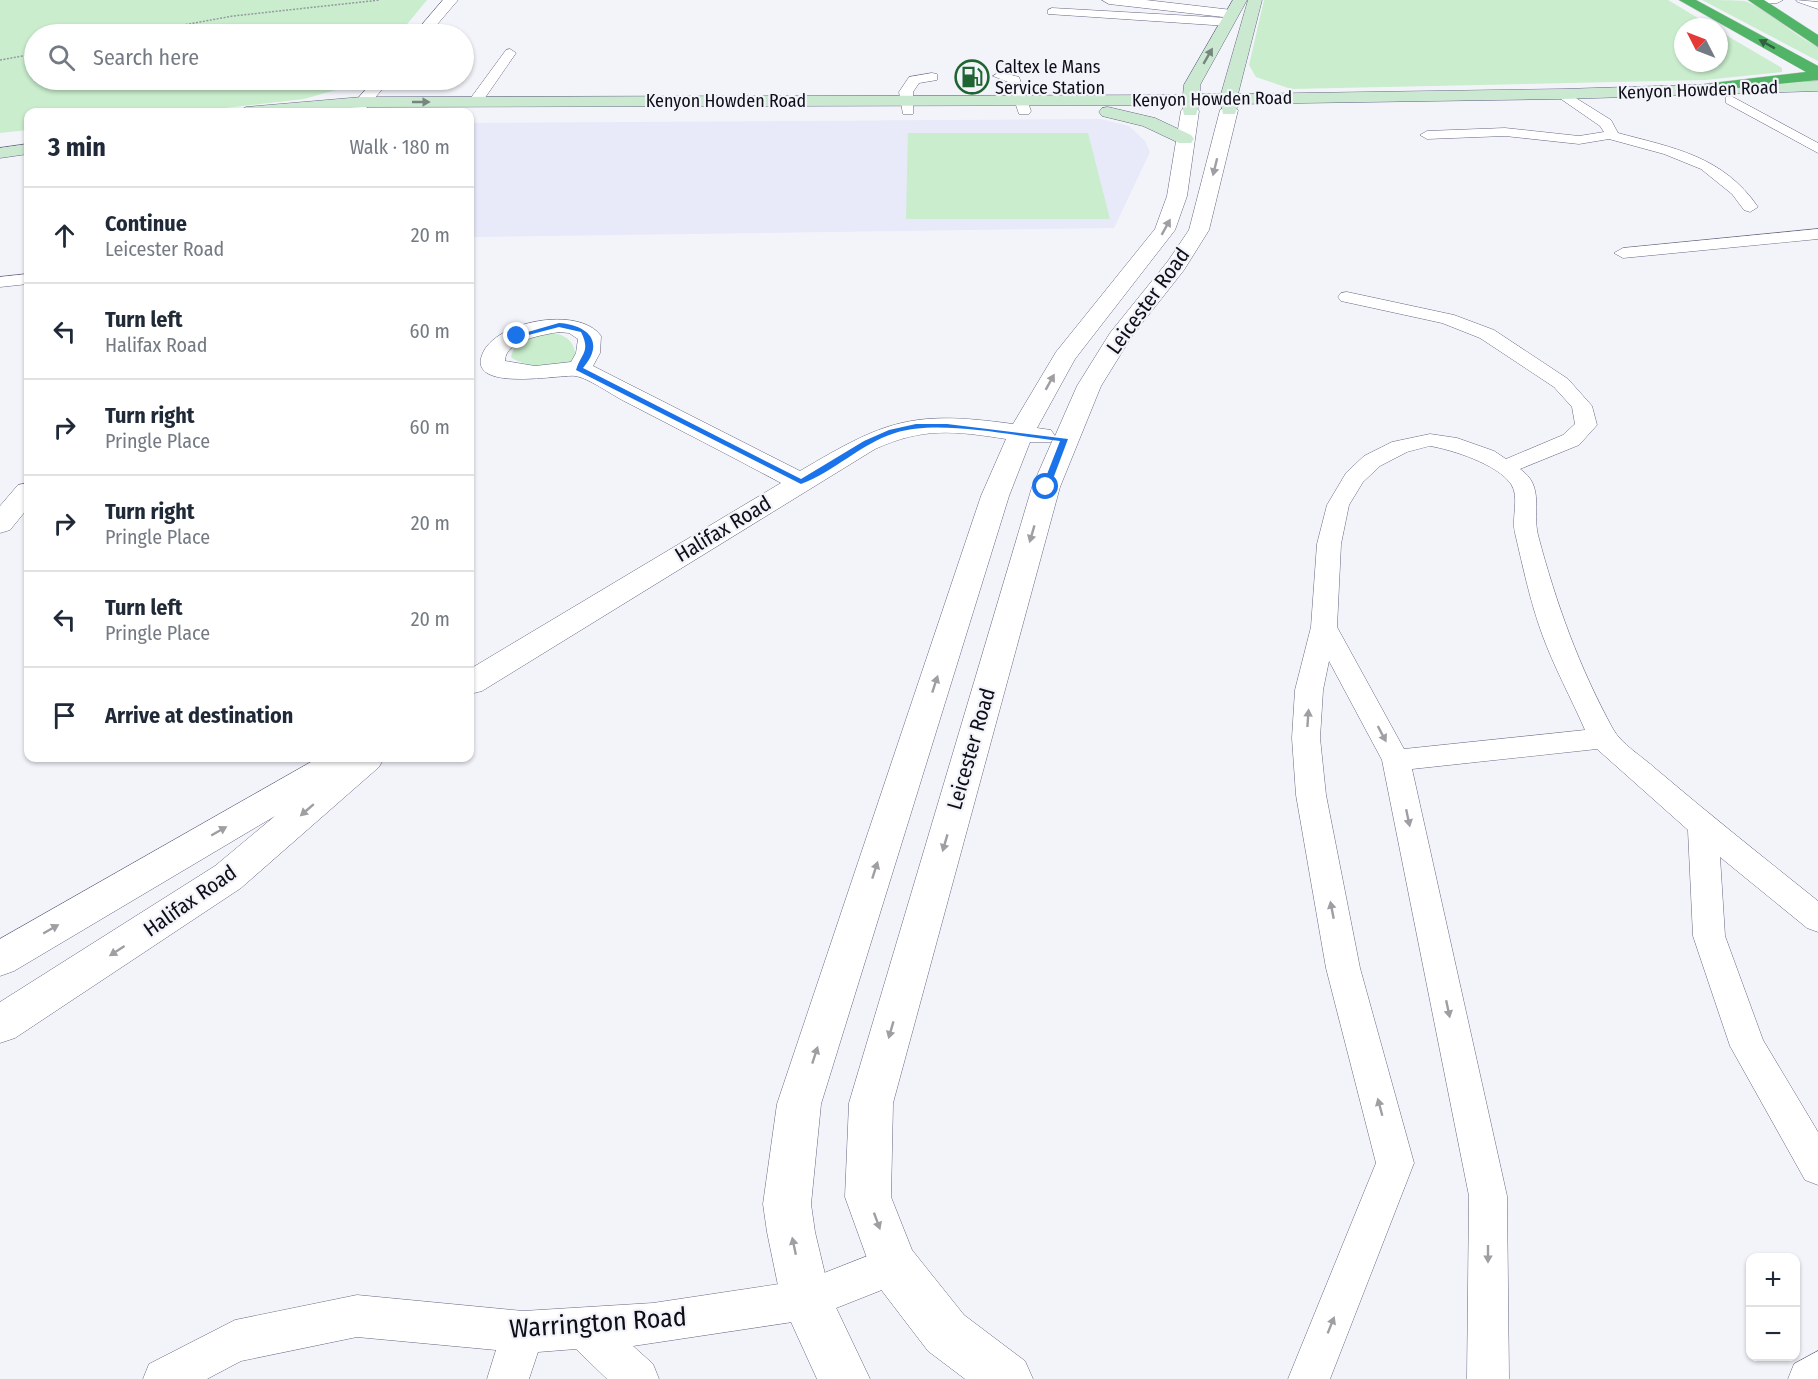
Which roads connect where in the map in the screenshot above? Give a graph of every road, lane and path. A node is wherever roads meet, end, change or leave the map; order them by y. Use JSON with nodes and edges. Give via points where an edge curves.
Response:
{"nodes":[{"id":1,"x":380,"y":0,"type":"edge"},
{"id":2,"x":451,"y":0,"type":"edge"},
{"id":3,"x":1109,"y":0,"type":"edge"},
{"id":4,"x":1240,"y":0,"type":"edge"},
{"id":5,"x":1255,"y":0,"type":"edge"},
{"id":6,"x":1686,"y":0,"type":"edge"},
{"id":7,"x":1757,"y":0,"type":"edge"},
{"id":8,"x":1777,"y":0,"type":"edge"},
{"id":9,"x":1802,"y":0,"type":"edge"},
{"id":10,"x":1818,"y":6,"type":"edge"},
{"id":11,"x":1052,"y":12,"type":"dead end"},
{"id":12,"x":1230,"y":18,"type":"junction"},
{"id":13,"x":189,"y":24,"type":"edge"},
{"id":14,"x":431,"y":24,"type":"edge"},
{"id":15,"x":1818,"y":26,"type":"edge"},
{"id":16,"x":1818,"y":42,"type":"edge"},
{"id":17,"x":510,"y":53,"type":"dead end"},
{"id":18,"x":24,"y":56,"type":"edge"},
{"id":19,"x":0,"y":60,"type":"edge"},
{"id":20,"x":1818,"y":74,"type":"edge"},
{"id":21,"x":1000,"y":76,"type":"dead end"},
{"id":22,"x":932,"y":77,"type":"dead end"},
{"id":23,"x":1244,"y":78,"type":"junction"},
{"id":24,"x":1818,"y":86,"type":"edge"},
{"id":25,"x":1704,"y":89,"type":"junction"},
{"id":26,"x":373,"y":90,"type":"edge"},
{"id":27,"x":1309,"y":97,"type":"junction"},
{"id":28,"x":1818,"y":98,"type":"edge"},
{"id":29,"x":1570,"y":99,"type":"junction"},
{"id":30,"x":1731,"y":100,"type":"junction"},
{"id":31,"x":1190,"y":105,"type":"junction"},
{"id":32,"x":1229,"y":105,"type":"junction"},
{"id":33,"x":907,"y":106,"type":"junction"},
{"id":34,"x":1023,"y":106,"type":"junction"},
{"id":35,"x":358,"y":107,"type":"edge"},
{"id":36,"x":472,"y":107,"type":"edge"},
{"id":37,"x":336,"y":108,"type":"edge"},
{"id":38,"x":1104,"y":111,"type":"junction"},
{"id":39,"x":1427,"y":135,"type":"dead end"},
{"id":40,"x":1609,"y":135,"type":"junction"},
{"id":41,"x":24,"y":137,"type":"edge"},
{"id":42,"x":1185,"y":139,"type":"junction"},
{"id":43,"x":0,"y":140,"type":"edge"},
{"id":44,"x":1818,"y":149,"type":"edge"},
{"id":45,"x":24,"y":150,"type":"edge"},
{"id":46,"x":0,"y":153,"type":"edge"},
{"id":47,"x":1750,"y":207,"type":"dead end"},
{"id":48,"x":1818,"y":234,"type":"edge"},
{"id":49,"x":1623,"y":253,"type":"dead end"},
{"id":50,"x":24,"y":279,"type":"edge"},
{"id":51,"x":0,"y":282,"type":"edge"},
{"id":52,"x":1347,"y":297,"type":"dead end"},
{"id":53,"x":579,"y":368,"type":"dead end"},
{"id":54,"x":1021,"y":434,"type":"junction"},
{"id":55,"x":1065,"y":439,"type":"junction"},
{"id":56,"x":1506,"y":467,"type":"junction"},
{"id":57,"x":801,"y":482,"type":"junction"},
{"id":58,"x":24,"y":496,"type":"edge"},
{"id":59,"x":0,"y":524,"type":"edge"},
{"id":60,"x":1324,"y":627,"type":"junction"},
{"id":61,"x":474,"y":682,"type":"edge"},
{"id":62,"x":1603,"y":738,"type":"junction"},
{"id":63,"x":1396,"y":760,"type":"junction"},
{"id":64,"x":338,"y":762,"type":"edge"},
{"id":65,"x":362,"y":762,"type":"edge"},
{"id":66,"x":1703,"y":826,"type":"junction"},
{"id":67,"x":1818,"y":920,"type":"edge"},
{"id":68,"x":0,"y":959,"type":"edge"},
{"id":69,"x":0,"y":1025,"type":"edge"},
{"id":70,"x":1818,"y":1167,"type":"edge"},
{"id":71,"x":893,"y":1266,"type":"junction"},
{"id":72,"x":806,"y":1300,"type":"junction"},
{"id":73,"x":583,"y":1328,"type":"junction"},
{"id":74,"x":523,"y":1332,"type":"junction"},
{"id":75,"x":1818,"y":1372,"type":"edge"},
{"id":76,"x":164,"y":1379,"type":"edge"},
{"id":77,"x":508,"y":1379,"type":"edge"},
{"id":78,"x":638,"y":1379,"type":"edge"},
{"id":79,"x":844,"y":1379,"type":"edge"},
{"id":80,"x":1007,"y":1379,"type":"edge"},
{"id":81,"x":1309,"y":1379,"type":"edge"},
{"id":82,"x":1488,"y":1379,"type":"edge"},
{"id":83,"x":1809,"y":1379,"type":"edge"}],
"edges":[{"from":1,"to":13,"type":"path"},
{"from":2,"to":14,"type":"street"},
{"from":3,"to":12,"type":"street"},
{"from":4,"to":12,"type":"street"},
{"from":5,"to":23,"type":"street"},
{"from":20,"to":6,"type":"highway","one_way":true},
{"from":7,"to":8,"type":"lane"},
{"from":7,"to":15,"type":"highway"},
{"from":7,"to":16,"type":"highway"},
{"from":9,"to":10,"type":"lane"},
{"from":11,"to":12,"type":"lane"},
{"from":31,"to":12,"type":"street","one_way":true,"via":[[1192,85]]},
{"from":17,"to":36,"type":"lane"},
{"from":18,"to":19,"type":"path"},
{"from":20,"to":25,"type":"highway"},
{"from":21,"to":34,"type":"lane","via":[[1014,80]]},
{"from":22,"to":33,"type":"lane","via":[[914,80],[906,92]]},
{"from":23,"to":27,"type":"street"},
{"from":23,"to":32,"type":"street"},
{"from":24,"to":25,"type":"street","name":"Kenyon Howden Road"},
{"from":25,"to":29,"type":"street","name":"Kenyon Howden Road"},
{"from":26,"to":35,"type":"street"},
{"from":27,"to":29,"type":"street","name":"Kenyon Howden Road"},
{"from":27,"to":32,"type":"street","name":"Kenyon Howden Road"},
{"from":28,"to":30,"type":"street","name":"Kenyon Howden Road"},
{"from":29,"to":30,"type":"street","name":"Kenyon Howden Road"},
{"from":29,"to":32,"type":"street","name":"Kenyon Howden Road"},
{"from":29,"to":40,"type":"lane","via":[[1606,123]]},
{"from":30,"to":44,"type":"lane"},
{"from":31,"to":32,"type":"street","name":"Kenyon Howden Road"},
{"from":31,"to":34,"type":"street","name":"Kenyon Howden Road"},
{"from":31,"to":38,"type":"street","name":"Kenyon Howden Road"},
{"from":31,"to":42,"type":"street","name":"Leicester Road"},
{"from":32,"to":55,"type":"street","name":"Leicester Road","one_way":true,"via":[[1199,230],[1122,333],[1089,386]]},
{"from":33,"to":34,"type":"street","name":"Kenyon Howden Road"},
{"from":33,"to":36,"type":"street","name":"Kenyon Howden Road"},
{"from":34,"to":38,"type":"street","name":"Kenyon Howden Road"},
{"from":35,"to":36,"type":"street","name":"Kenyon Howden Road","one_way":true},
{"from":35,"to":37,"type":"street","name":"Kenyon Howden Road"},
{"from":38,"to":42,"type":"street","via":[[1149,122]]},
{"from":39,"to":40,"type":"lane","via":[[1505,132],[1579,140]]},
{"from":40,"to":47,"type":"lane","via":[[1706,164],[1739,189]]},
{"from":41,"to":43,"type":"street"},
{"from":54,"to":42,"type":"street","name":"Leicester Road","one_way":true,"via":[[1064,357],[1165,230],[1177,196]]},
{"from":45,"to":46,"type":"street"},
{"from":48,"to":49,"type":"lane"},
{"from":50,"to":51,"type":"lane"},
{"from":52,"to":56,"type":"lane","via":[[1447,320],[1487,334],[1561,384],[1582,406],[1586,425],[1571,440]]},
{"from":53,"to":57,"type":"street"},
{"from":54,"to":55,"type":"street","name":"Halifax Road"},
{"from":54,"to":57,"type":"street","name":"Halifax Road","via":[[947,426],[908,428],[866,443]]},
{"from":72,"to":54,"type":"street","name":"Leicester Road","one_way":true,"via":[[787,1204],[799,1104],[995,496]]},
{"from":55,"to":71,"type":"street","name":"Leicester Road","one_way":true,"via":[[1046,487],[871,1103],[868,1197]]},
{"from":56,"to":60,"type":"lane","via":[[1458,444],[1430,440],[1400,447],[1372,461],[1354,478],[1338,505],[1329,544]]},
{"from":56,"to":62,"type":"lane","via":[[1520,479],[1526,492],[1524,528],[1543,600]]},
{"from":57,"to":61,"type":"street","name":"Halifax Road"},
{"from":58,"to":59,"type":"street"},
{"from":60,"to":63,"type":"lane","one_way":true},
{"from":81,"to":60,"type":"lane","one_way":true,"via":[[1395,1163],[1343,968],[1311,795],[1306,738],[1310,690]]},
{"from":62,"to":63,"type":"lane"},
{"from":62,"to":66,"type":"lane"},
{"from":63,"to":82,"type":"lane","one_way":true,"via":[[1488,1196]]},
{"from":68,"to":64,"type":"street","name":"Halifax Road","one_way":true},
{"from":65,"to":69,"type":"street","name":"Halifax Road","one_way":true,"via":[[228,877]]},
{"from":66,"to":67,"type":"lane"},
{"from":66,"to":70,"type":"lane","via":[[1709,936],[1748,1046]]},
{"from":71,"to":72,"type":"lane","name":"Warrington Road"},
{"from":71,"to":80,"type":"street","name":"Leicester Road","via":[[946,1333]]},
{"from":72,"to":73,"type":"lane","name":"Warrington Road","via":[[653,1324]]},
{"from":72,"to":79,"type":"street","name":"Leicester Road"},
{"from":73,"to":74,"type":"lane","name":"Warrington Road"},
{"from":73,"to":78,"type":"lane"},
{"from":74,"to":76,"type":"lane","name":"Warrington Road","via":[[357,1316],[235,1341]]},
{"from":74,"to":77,"type":"lane"},
{"from":75,"to":83,"type":"lane"}]}
